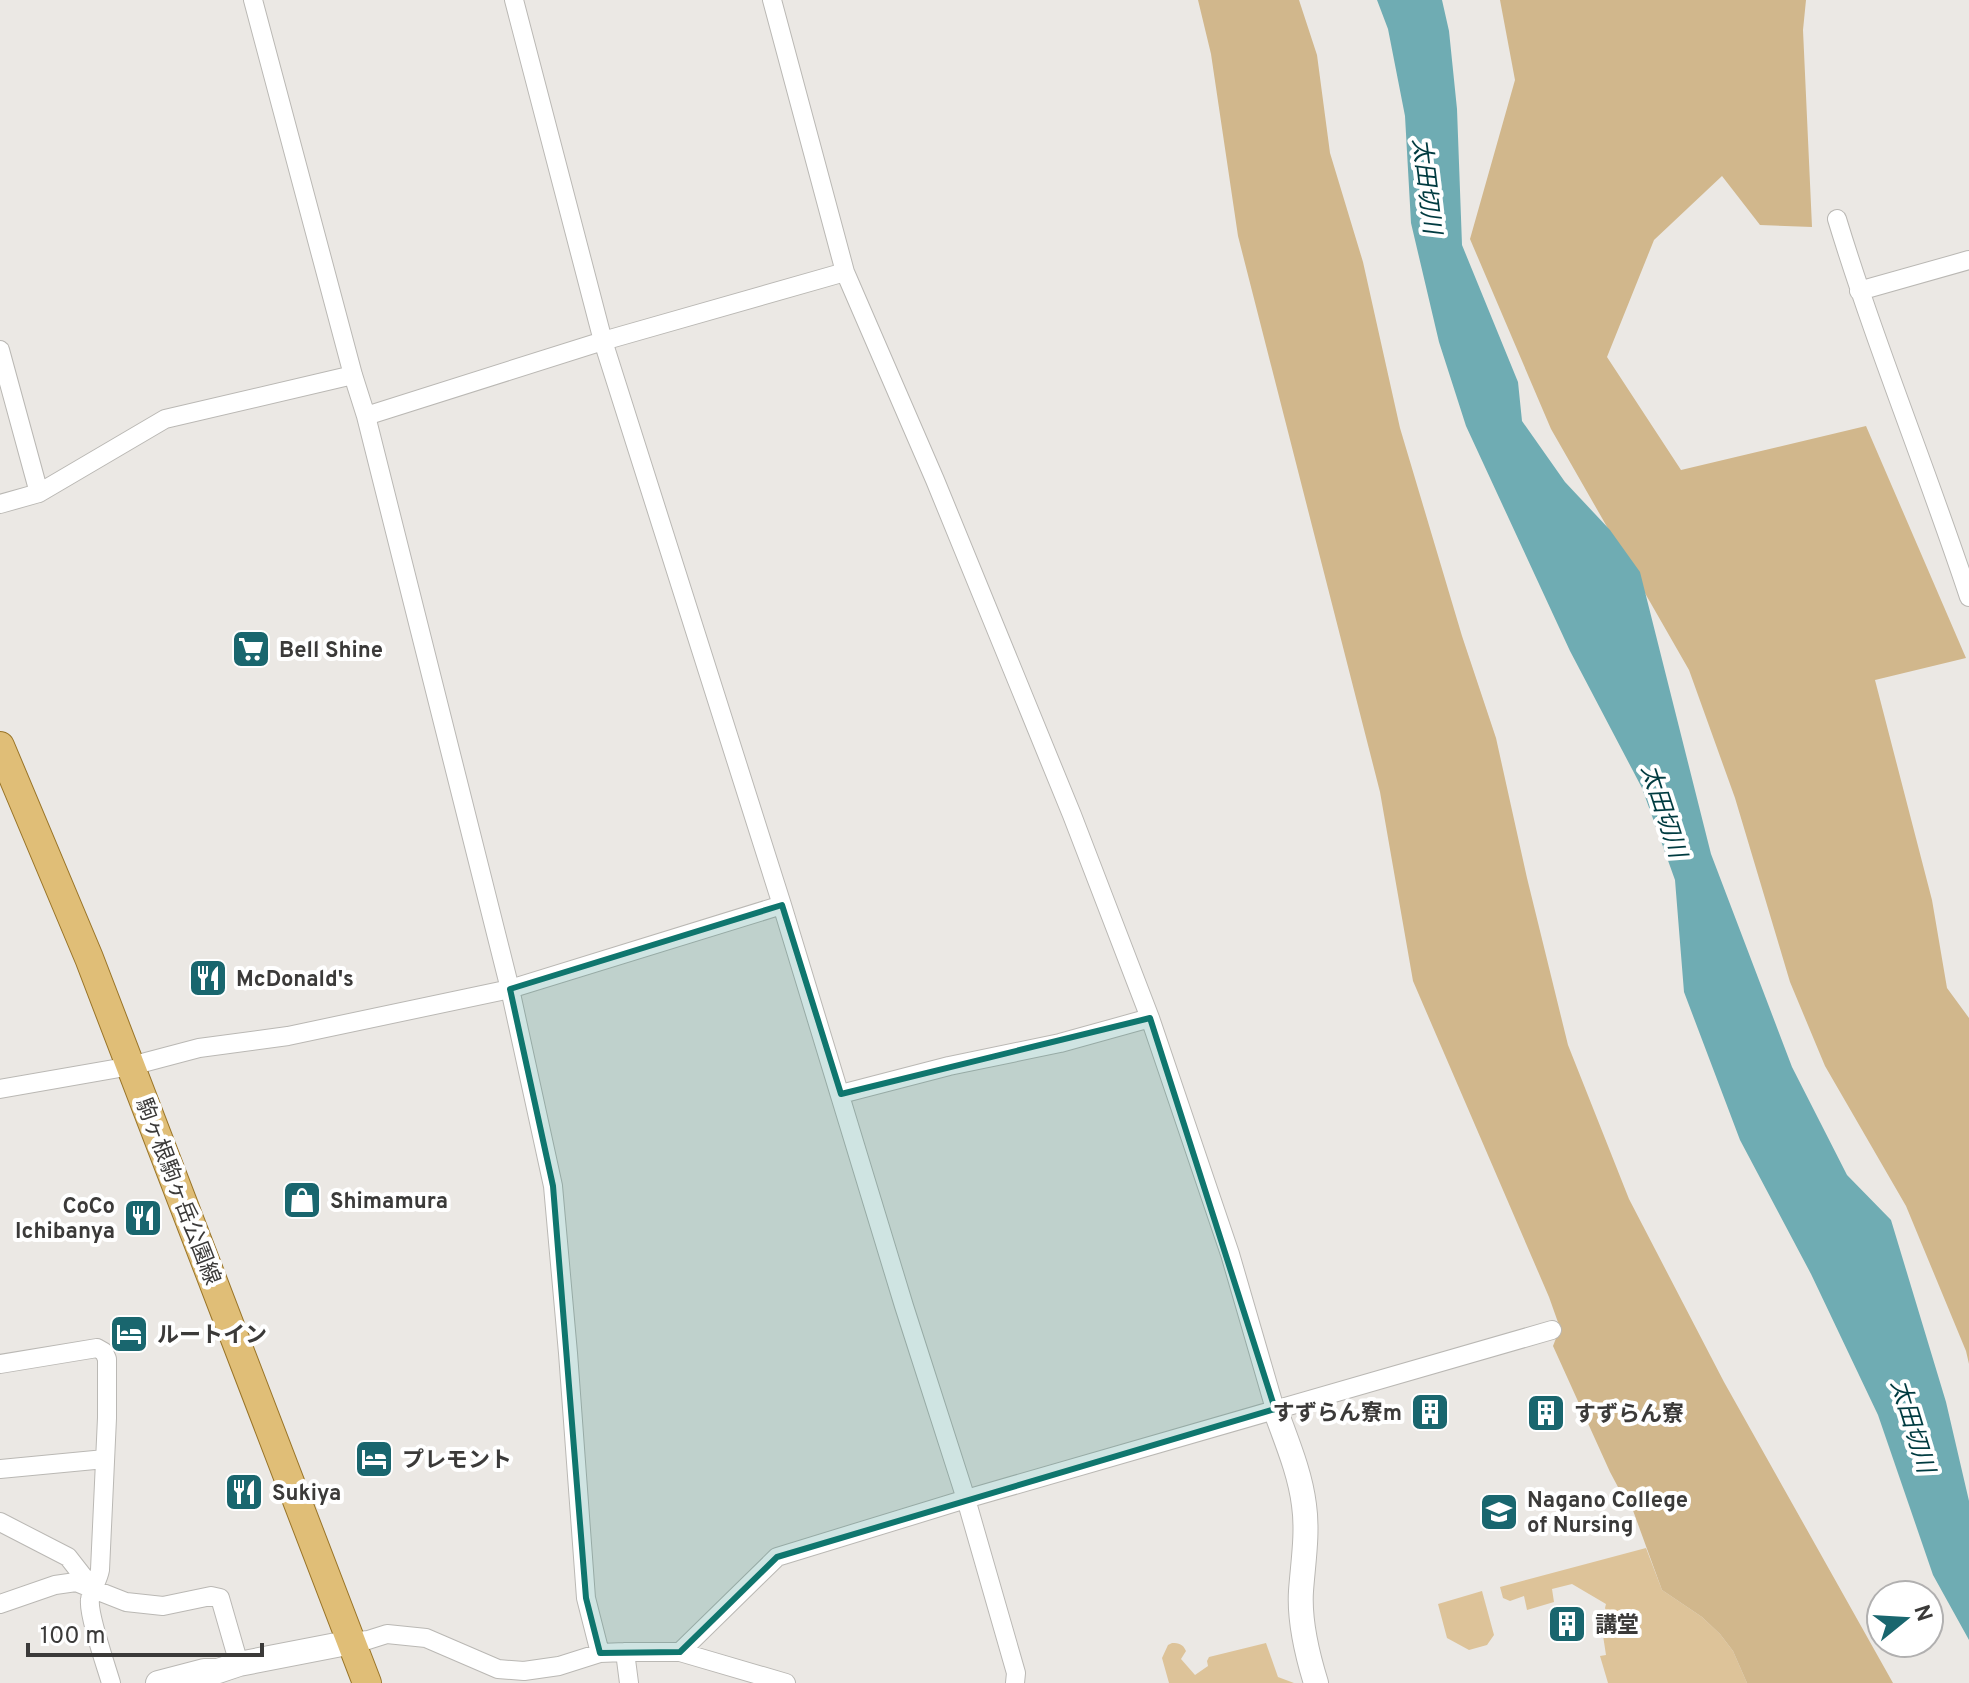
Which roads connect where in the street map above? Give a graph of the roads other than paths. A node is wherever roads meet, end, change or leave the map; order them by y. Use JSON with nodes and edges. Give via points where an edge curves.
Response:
{"nodes":[{"id":1,"x":253,"y":0,"type":"edge"},
{"id":2,"x":514,"y":0,"type":"edge"},
{"id":3,"x":772,"y":0,"type":"edge"},
{"id":4,"x":1837,"y":219,"type":"dead end"},
{"id":5,"x":1969,"y":260,"type":"edge"},
{"id":6,"x":845,"y":272,"type":"junction"},
{"id":7,"x":1859,"y":291,"type":"junction"},
{"id":8,"x":603,"y":341,"type":"junction"},
{"id":9,"x":0,"y":350,"type":"edge"},
{"id":10,"x":353,"y":375,"type":"junction"},
{"id":11,"x":366,"y":416,"type":"junction"},
{"id":12,"x":39,"y":493,"type":"junction"},
{"id":13,"x":0,"y":504,"type":"edge"},
{"id":14,"x":1969,"y":597,"type":"edge"},
{"id":15,"x":0,"y":746,"type":"edge"},
{"id":16,"x":782,"y":905,"type":"junction"},
{"id":17,"x":510,"y":989,"type":"junction"},
{"id":18,"x":1150,"y":1018,"type":"junction"},
{"id":19,"x":131,"y":1066,"type":"junction"},
{"id":20,"x":0,"y":1089,"type":"edge"},
{"id":21,"x":841,"y":1094,"type":"junction"},
{"id":22,"x":1552,"y":1330,"type":"dead end"},
{"id":23,"x":0,"y":1364,"type":"edge"},
{"id":24,"x":1275,"y":1409,"type":"junction"},
{"id":25,"x":105,"y":1459,"type":"junction"},
{"id":26,"x":0,"y":1469,"type":"edge"},
{"id":27,"x":966,"y":1499,"type":"junction"},
{"id":28,"x":0,"y":1522,"type":"edge"},
{"id":29,"x":93,"y":1589,"type":"junction"},
{"id":30,"x":0,"y":1604,"type":"edge"},
{"id":31,"x":352,"y":1642,"type":"junction"},
{"id":32,"x":625,"y":1652,"type":"junction"},
{"id":33,"x":680,"y":1652,"type":"junction"},
{"id":34,"x":600,"y":1653,"type":"junction"},
{"id":35,"x":226,"y":1673,"type":"edge"},
{"id":36,"x":499,"y":1676,"type":"edge"},
{"id":37,"x":111,"y":1683,"type":"edge"},
{"id":38,"x":158,"y":1683,"type":"edge"},
{"id":39,"x":367,"y":1683,"type":"edge"},
{"id":40,"x":629,"y":1683,"type":"edge"},
{"id":41,"x":786,"y":1683,"type":"edge"},
{"id":42,"x":1015,"y":1683,"type":"edge"},
{"id":43,"x":1316,"y":1683,"type":"edge"}],
"edges":[{"from":1,"to":10,"type":"street"},
{"from":2,"to":8,"type":"street"},
{"from":3,"to":6,"type":"street"},
{"from":4,"to":7,"type":"street"},
{"from":5,"to":7,"type":"street"},
{"from":6,"to":8,"type":"street"},
{"from":6,"to":18,"type":"street","via":[[971,567]]},
{"from":7,"to":14,"type":"street"},
{"from":8,"to":11,"type":"street"},
{"from":8,"to":16,"type":"street"},
{"from":9,"to":12,"type":"street"},
{"from":10,"to":11,"type":"street"},
{"from":10,"to":12,"type":"street","via":[[165,419]]},
{"from":11,"to":17,"type":"street"},
{"from":12,"to":13,"type":"street"},
{"from":15,"to":19,"type":"main road","name":"駒ヶ根駒ヶ岳公園線"},
{"from":16,"to":17,"type":"street"},
{"from":16,"to":21,"type":"street"},
{"from":17,"to":19,"type":"street","via":[[288,1036],[199,1048]]},
{"from":17,"to":34,"type":"street","via":[[553,1186],[586,1598]]},
{"from":18,"to":21,"type":"street"},
{"from":18,"to":24,"type":"street","via":[[1230,1254]]},
{"from":19,"to":20,"type":"street"},
{"from":19,"to":31,"type":"main road","name":"駒ヶ根駒ヶ岳公園線"},
{"from":21,"to":27,"type":"street"},
{"from":22,"to":24,"type":"street"},
{"from":23,"to":25,"type":"street","via":[[97,1348],[104,1352]]},
{"from":24,"to":27,"type":"street"},
{"from":24,"to":43,"type":"street","via":[[1305,1506],[1301,1617]]},
{"from":25,"to":26,"type":"street"},
{"from":25,"to":29,"type":"street","via":[[100,1570]]},
{"from":27,"to":33,"type":"street","via":[[777,1557]]},
{"from":27,"to":42,"type":"street"},
{"from":28,"to":29,"type":"street","via":[[68,1557]]},
{"from":29,"to":30,"type":"street","via":[[76,1582],[55,1585]]},
{"from":29,"to":35,"type":"street","via":[[146,1605],[220,1598]]},
{"from":29,"to":37,"type":"street","via":[[89,1603]]},
{"from":31,"to":35,"type":"street"},
{"from":31,"to":36,"type":"street","via":[[387,1634],[426,1638]]},
{"from":31,"to":39,"type":"main road","name":"駒ヶ根駒ヶ岳公園線"},
{"from":32,"to":33,"type":"street"},
{"from":32,"to":34,"type":"street"},
{"from":32,"to":40,"type":"street"},
{"from":33,"to":41,"type":"street"},
{"from":34,"to":36,"type":"street"},
{"from":35,"to":38,"type":"street","via":[[204,1671]]}]}
